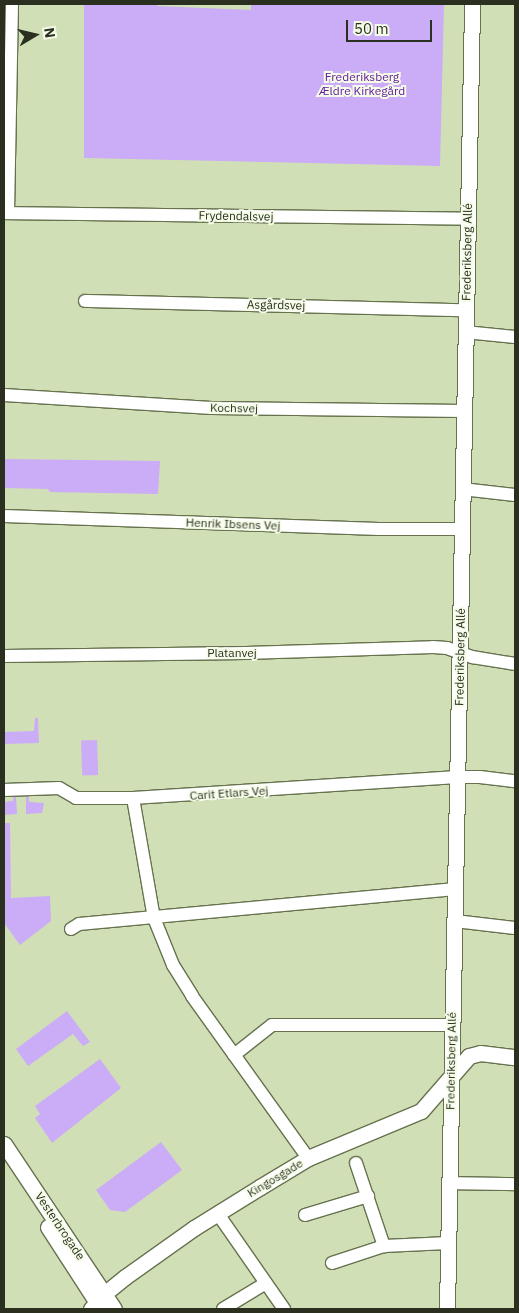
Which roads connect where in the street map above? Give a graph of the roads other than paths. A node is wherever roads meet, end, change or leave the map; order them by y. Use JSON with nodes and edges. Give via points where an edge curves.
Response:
{"nodes":[{"id":1,"x":12,"y":4,"type":"edge"},
{"id":2,"x":472,"y":4,"type":"edge"},
{"id":3,"x":7,"y":122,"type":"edge"},
{"id":4,"x":6,"y":213,"type":"edge"},
{"id":5,"x":468,"y":219,"type":"junction"},
{"id":6,"x":85,"y":301,"type":"dead end"},
{"id":7,"x":466,"y":310,"type":"junction"},
{"id":8,"x":466,"y":332,"type":"junction"},
{"id":9,"x":515,"y":338,"type":"edge"},
{"id":10,"x":4,"y":395,"type":"edge"},
{"id":11,"x":464,"y":411,"type":"junction"},
{"id":12,"x":462,"y":489,"type":"junction"},
{"id":13,"x":515,"y":495,"type":"edge"},
{"id":14,"x":4,"y":516,"type":"edge"},
{"id":15,"x":462,"y":529,"type":"junction"},
{"id":16,"x":460,"y":652,"type":"junction"},
{"id":17,"x":4,"y":656,"type":"edge"},
{"id":18,"x":515,"y":664,"type":"edge"},
{"id":19,"x":457,"y":777,"type":"junction"},
{"id":20,"x":515,"y":781,"type":"edge"},
{"id":21,"x":4,"y":790,"type":"edge"},
{"id":22,"x":133,"y":798,"type":"junction"},
{"id":23,"x":455,"y":889,"type":"junction"},
{"id":24,"x":154,"y":918,"type":"junction"},
{"id":25,"x":454,"y":921,"type":"junction"},
{"id":26,"x":515,"y":928,"type":"edge"},
{"id":27,"x":71,"y":929,"type":"dead end"},
{"id":28,"x":452,"y":1025,"type":"junction"},
{"id":29,"x":234,"y":1055,"type":"junction"},
{"id":30,"x":515,"y":1057,"type":"edge"},
{"id":31,"x":451,"y":1077,"type":"junction"},
{"id":32,"x":4,"y":1144,"type":"edge"},
{"id":33,"x":308,"y":1158,"type":"junction"},
{"id":34,"x":4,"y":1159,"type":"edge"},
{"id":35,"x":356,"y":1163,"type":"dead end"},
{"id":36,"x":449,"y":1183,"type":"junction"},
{"id":37,"x":515,"y":1184,"type":"edge"},
{"id":38,"x":368,"y":1196,"type":"junction"},
{"id":39,"x":218,"y":1214,"type":"junction"},
{"id":40,"x":305,"y":1215,"type":"dead end"},
{"id":41,"x":448,"y":1243,"type":"junction"},
{"id":42,"x":384,"y":1246,"type":"junction"},
{"id":43,"x":332,"y":1263,"type":"dead end"},
{"id":44,"x":266,"y":1283,"type":"junction"},
{"id":45,"x":98,"y":1304,"type":"edge"},
{"id":46,"x":114,"y":1309,"type":"edge"},
{"id":47,"x":223,"y":1309,"type":"edge"},
{"id":48,"x":284,"y":1309,"type":"edge"},
{"id":49,"x":447,"y":1309,"type":"edge"}],
"edges":[{"from":1,"to":3,"type":"street"},
{"from":2,"to":5,"type":"street","name":"Frederiksberg Allé"},
{"from":3,"to":4,"type":"street"},
{"from":4,"to":5,"type":"street","name":"Frydendalsvej"},
{"from":5,"to":7,"type":"street","name":"Frederiksberg Allé"},
{"from":6,"to":7,"type":"street","name":"Asgårdsvej"},
{"from":7,"to":8,"type":"street","name":"Frederiksberg Allé"},
{"from":8,"to":9,"type":"street"},
{"from":8,"to":11,"type":"street","name":"Frederiksberg Allé"},
{"from":10,"to":11,"type":"street","name":"Kochsvej","via":[[212,408]]},
{"from":11,"to":12,"type":"street","name":"Frederiksberg Allé"},
{"from":12,"to":13,"type":"street"},
{"from":12,"to":15,"type":"street","name":"Frederiksberg Allé"},
{"from":14,"to":15,"type":"street","name":"Henrik Ibsens Vej"},
{"from":15,"to":16,"type":"street","name":"Frederiksberg Allé"},
{"from":16,"to":17,"type":"street","name":"Platanvej","via":[[431,647]]},
{"from":16,"to":18,"type":"street","name":"Platanvej"},
{"from":16,"to":19,"type":"street","name":"Frederiksberg Allé"},
{"from":19,"to":20,"type":"street","name":"Carit Etlars Vej"},
{"from":19,"to":22,"type":"street","name":"Carit Etlars Vej"},
{"from":19,"to":23,"type":"street","name":"Frederiksberg Allé"},
{"from":21,"to":22,"type":"street","name":"Carit Etlars Vej","via":[[59,788],[76,798]]},
{"from":22,"to":24,"type":"street"},
{"from":23,"to":24,"type":"street"},
{"from":23,"to":25,"type":"street","name":"Frederiksberg Allé"},
{"from":24,"to":27,"type":"street","via":[[79,924]]},
{"from":24,"to":29,"type":"street","via":[[173,965]]},
{"from":25,"to":26,"type":"street"},
{"from":25,"to":28,"type":"street","name":"Frederiksberg Allé"},
{"from":28,"to":29,"type":"street","via":[[272,1025]]},
{"from":28,"to":31,"type":"street","name":"Frederiksberg Allé"},
{"from":29,"to":33,"type":"street"},
{"from":30,"to":31,"type":"street","name":"Kingosgade","via":[[473,1054]]},
{"from":31,"to":33,"type":"street","name":"Kingosgade","via":[[421,1111]]},
{"from":31,"to":36,"type":"street","name":"Frederiksberg Allé"},
{"from":32,"to":45,"type":"street","name":"Vesterbrogade"},
{"from":33,"to":39,"type":"street","name":"Kingosgade"},
{"from":34,"to":45,"type":"street","name":"Vesterbrogade"},
{"from":35,"to":38,"type":"street"},
{"from":36,"to":37,"type":"street"},
{"from":36,"to":41,"type":"street","name":"Frederiksberg Allé"},
{"from":38,"to":40,"type":"street"},
{"from":38,"to":42,"type":"street"},
{"from":39,"to":44,"type":"street"},
{"from":39,"to":45,"type":"street","name":"Kingosgade","via":[[194,1228]]},
{"from":41,"to":42,"type":"street"},
{"from":41,"to":49,"type":"street","name":"Frederiksberg Allé"},
{"from":42,"to":43,"type":"street"},
{"from":44,"to":47,"type":"street"},
{"from":44,"to":48,"type":"street"},
{"from":45,"to":46,"type":"street","name":"Vesterbrogade"}]}
